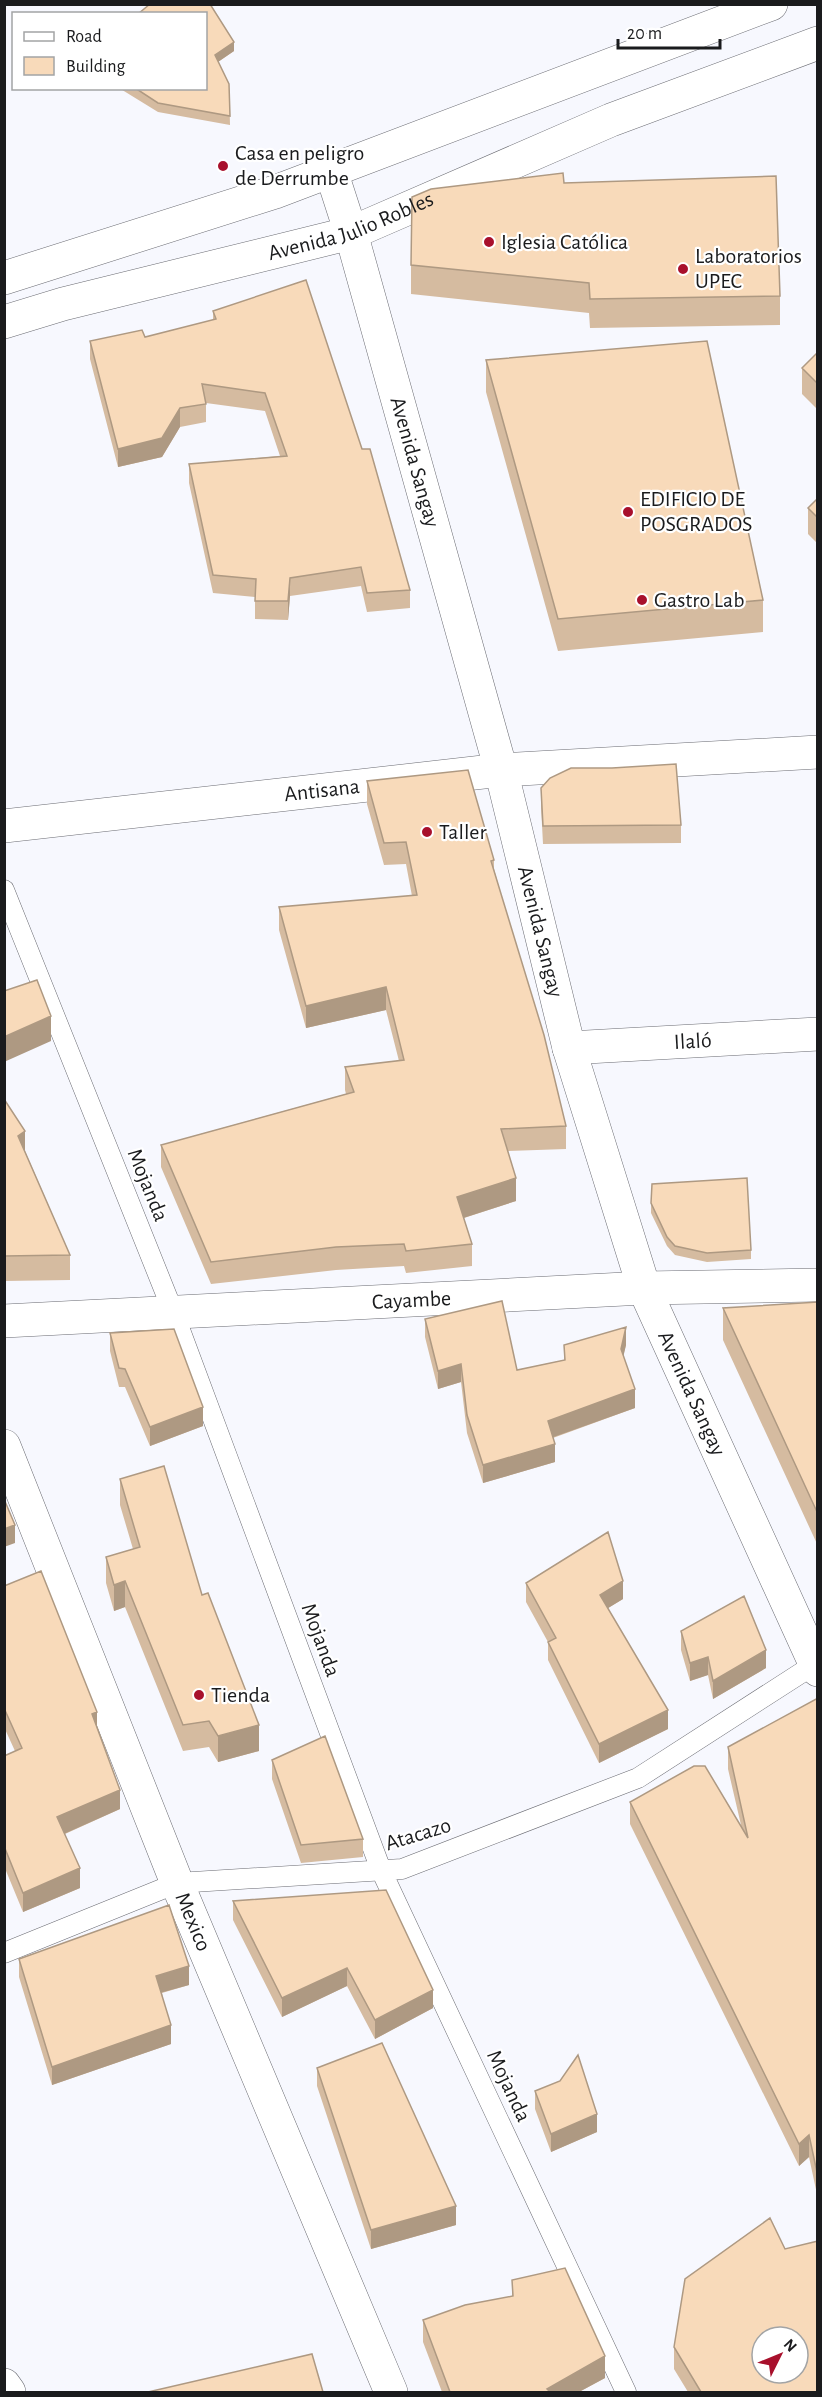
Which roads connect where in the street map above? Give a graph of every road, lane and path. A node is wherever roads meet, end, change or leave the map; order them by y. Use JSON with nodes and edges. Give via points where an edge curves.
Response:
{"nodes":[{"id":1,"x":771,"y":4,"type":"edge"},
{"id":2,"x":818,"y":43,"type":"edge"},
{"id":3,"x":331,"y":171,"type":"junction"},
{"id":4,"x":351,"y":233,"type":"junction"},
{"id":5,"x":4,"y":278,"type":"edge"},
{"id":6,"x":4,"y":322,"type":"edge"},
{"id":7,"x":818,"y":752,"type":"edge"},
{"id":8,"x":501,"y":770,"type":"junction"},
{"id":9,"x":4,"y":826,"type":"edge"},
{"id":10,"x":4,"y":890,"type":"edge"},
{"id":11,"x":818,"y":1034,"type":"edge"},
{"id":12,"x":569,"y":1048,"type":"junction"},
{"id":13,"x":818,"y":1285,"type":"edge"},
{"id":14,"x":644,"y":1288,"type":"junction"},
{"id":15,"x":174,"y":1314,"type":"junction"},
{"id":16,"x":4,"y":1321,"type":"edge"},
{"id":17,"x":4,"y":1446,"type":"edge"},
{"id":18,"x":816,"y":1667,"type":"edge"},
{"id":19,"x":381,"y":1870,"type":"junction"},
{"id":20,"x":177,"y":1883,"type":"junction"},
{"id":21,"x":4,"y":1953,"type":"edge"},
{"id":22,"x":4,"y":2385,"type":"edge"},
{"id":23,"x":9,"y":2392,"type":"edge"},
{"id":24,"x":391,"y":2392,"type":"edge"},
{"id":25,"x":626,"y":2392,"type":"edge"}],
"edges":[{"from":1,"to":3,"type":"street"},
{"from":2,"to":4,"type":"street","name":"Avenida Julio Robles","via":[[611,120]]},
{"from":3,"to":4,"type":"street","name":"Avenida Sangay"},
{"from":3,"to":5,"type":"street"},
{"from":4,"to":6,"type":"street","name":"Avenida Julio Robles"},
{"from":4,"to":8,"type":"street","name":"Avenida Sangay"},
{"from":7,"to":8,"type":"street","name":"Antisana"},
{"from":8,"to":9,"type":"street","name":"Antisana"},
{"from":8,"to":12,"type":"street","name":"Avenida Sangay"},
{"from":10,"to":15,"type":"lane","name":"Mojanda"},
{"from":11,"to":12,"type":"street","name":"Ilaló"},
{"from":12,"to":14,"type":"street","name":"Avenida Sangay"},
{"from":13,"to":14,"type":"street","name":"Cayambe"},
{"from":14,"to":15,"type":"street","name":"Cayambe"},
{"from":14,"to":18,"type":"street","name":"Avenida Sangay"},
{"from":15,"to":16,"type":"street","name":"Cayambe"},
{"from":15,"to":19,"type":"lane","name":"Mojanda"},
{"from":17,"to":20,"type":"street","name":"Mexico"},
{"from":18,"to":19,"type":"lane","name":"Atacazo","via":[[638,1778],[402,1869]]},
{"from":19,"to":20,"type":"lane","name":"Atacazo"},
{"from":19,"to":25,"type":"lane","name":"Mojanda"},
{"from":20,"to":21,"type":"lane","name":"Atacazo"},
{"from":20,"to":24,"type":"street","name":"Mexico"},
{"from":22,"to":23,"type":"street"}]}
